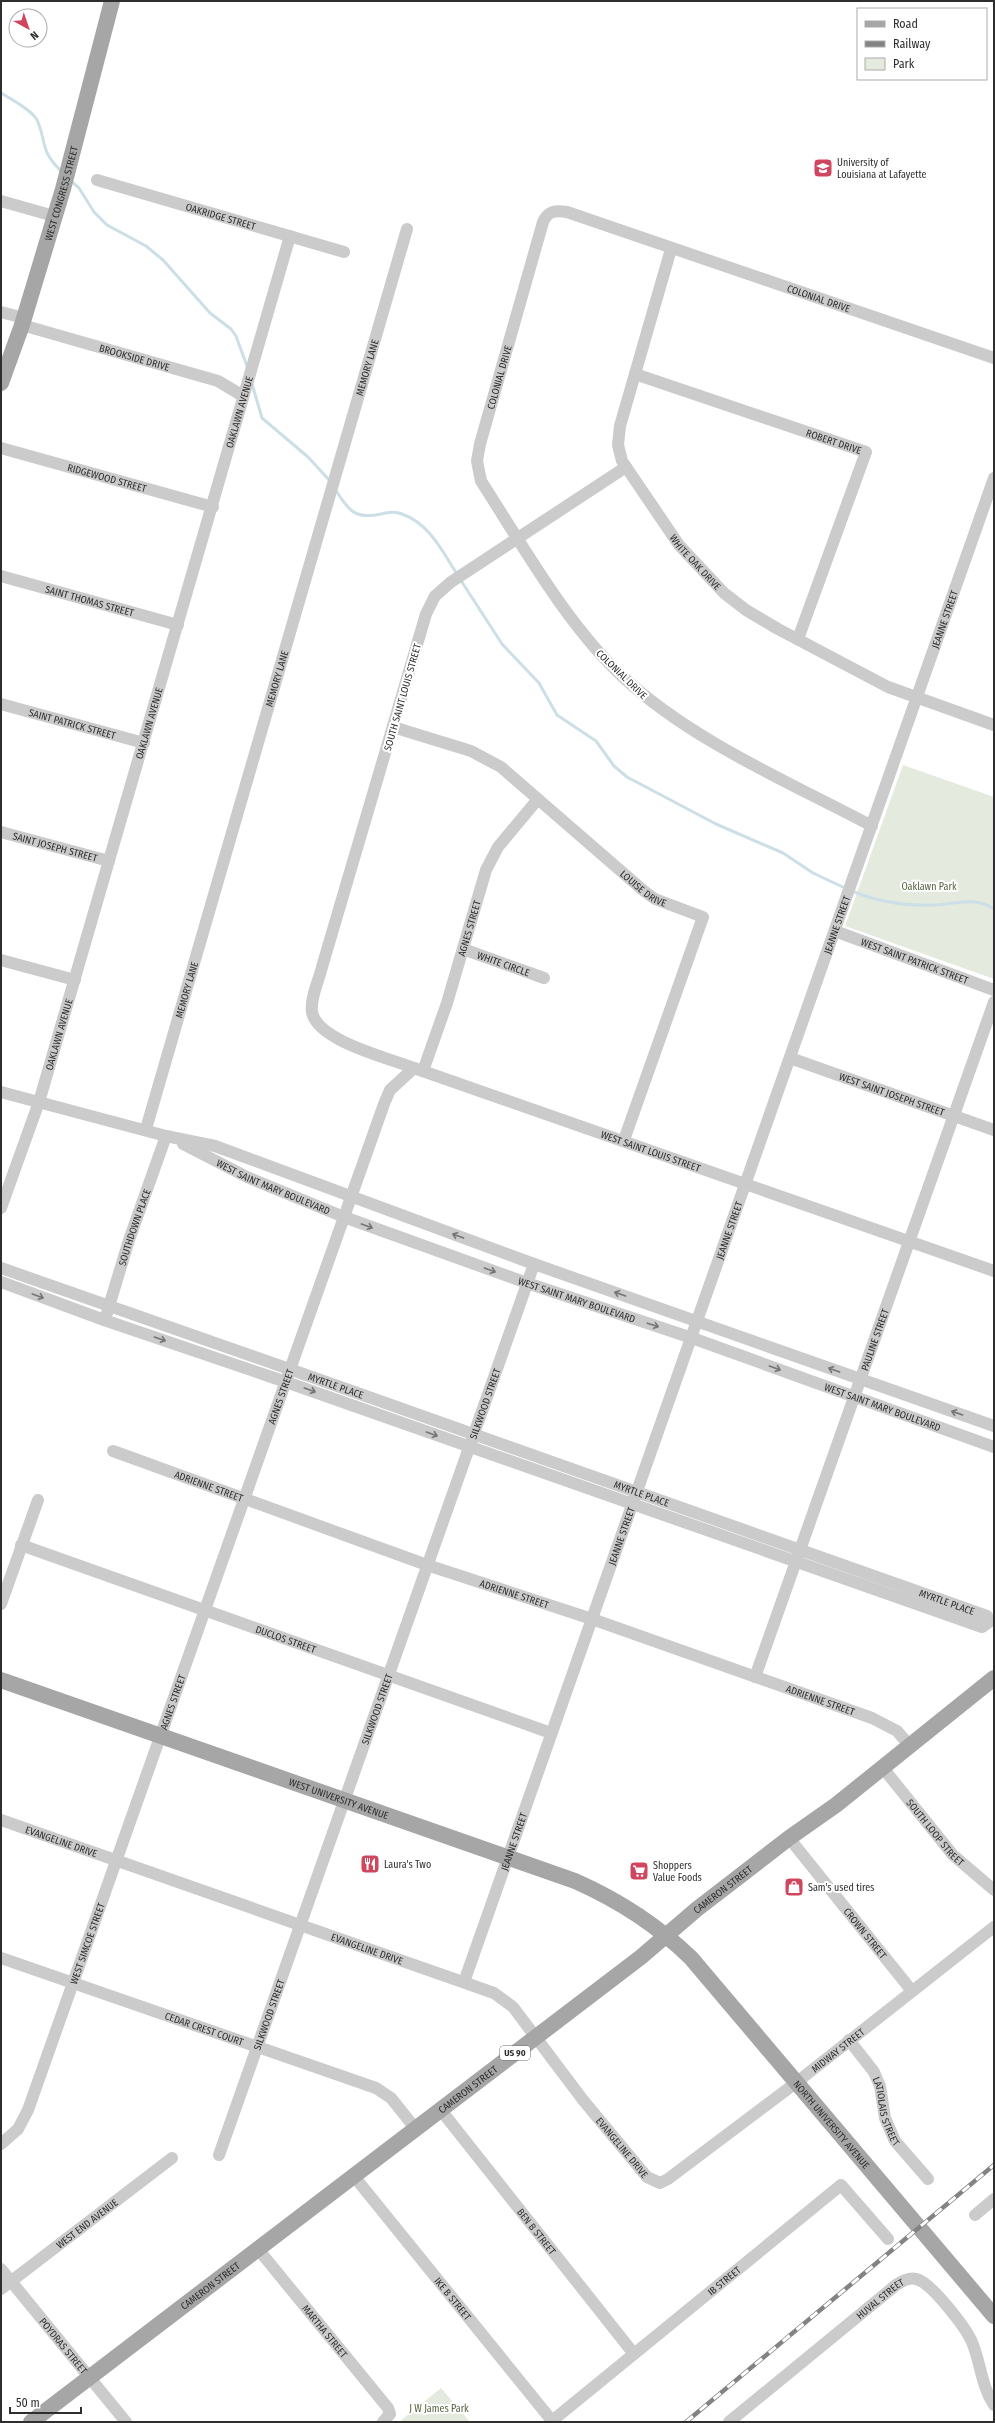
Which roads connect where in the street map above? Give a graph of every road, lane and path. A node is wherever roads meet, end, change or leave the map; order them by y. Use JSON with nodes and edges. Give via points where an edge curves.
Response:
{"nodes":[{"id":1,"x":112,"y":1,"type":"edge"},
{"id":2,"x":97,"y":180,"type":"dead end"},
{"id":3,"x":1,"y":201,"type":"edge"},
{"id":4,"x":54,"y":216,"type":"junction"},
{"id":5,"x":407,"y":229,"type":"dead end"},
{"id":6,"x":290,"y":236,"type":"junction"},
{"id":7,"x":671,"y":249,"type":"junction"},
{"id":8,"x":344,"y":252,"type":"dead end"},
{"id":9,"x":1,"y":312,"type":"edge"},
{"id":10,"x":23,"y":322,"type":"junction"},
{"id":11,"x":994,"y":358,"type":"edge"},
{"id":12,"x":635,"y":374,"type":"junction"},
{"id":13,"x":1,"y":382,"type":"edge"},
{"id":14,"x":243,"y":396,"type":"junction"},
{"id":15,"x":1,"y":448,"type":"edge"},
{"id":16,"x":626,"y":467,"type":"junction"},
{"id":17,"x":994,"y":478,"type":"edge"},
{"id":18,"x":213,"y":507,"type":"junction"},
{"id":19,"x":518,"y":538,"type":"junction"},
{"id":20,"x":1,"y":576,"type":"edge"},
{"id":21,"x":178,"y":625,"type":"junction"},
{"id":22,"x":798,"y":639,"type":"junction"},
{"id":23,"x":917,"y":697,"type":"junction"},
{"id":24,"x":1,"y":704,"type":"edge"},
{"id":25,"x":994,"y":725,"type":"edge"},
{"id":26,"x":393,"y":727,"type":"junction"},
{"id":27,"x":144,"y":743,"type":"junction"},
{"id":28,"x":538,"y":799,"type":"junction"},
{"id":29,"x":872,"y":826,"type":"junction"},
{"id":30,"x":1,"y":832,"type":"edge"},
{"id":31,"x":109,"y":862,"type":"junction"},
{"id":32,"x":835,"y":931,"type":"junction"},
{"id":33,"x":463,"y":949,"type":"junction"},
{"id":34,"x":1,"y":960,"type":"edge"},
{"id":35,"x":544,"y":978,"type":"dead end"},
{"id":36,"x":75,"y":980,"type":"junction"},
{"id":37,"x":994,"y":990,"type":"edge"},
{"id":38,"x":994,"y":1002,"type":"edge"},
{"id":39,"x":314,"y":1021,"type":"joint"},
{"id":40,"x":790,"y":1058,"type":"junction"},
{"id":41,"x":418,"y":1069,"type":"junction"},
{"id":42,"x":1,"y":1092,"type":"edge"},
{"id":43,"x":39,"y":1102,"type":"junction"},
{"id":44,"x":954,"y":1115,"type":"junction"},
{"id":45,"x":146,"y":1129,"type":"junction"},
{"id":46,"x":994,"y":1130,"type":"edge"},
{"id":47,"x":166,"y":1136,"type":"junction"},
{"id":48,"x":624,"y":1140,"type":"junction"},
{"id":49,"x":745,"y":1184,"type":"junction"},
{"id":50,"x":351,"y":1198,"type":"junction"},
{"id":51,"x":1,"y":1208,"type":"edge"},
{"id":52,"x":344,"y":1217,"type":"junction"},
{"id":53,"x":909,"y":1242,"type":"junction"},
{"id":54,"x":534,"y":1264,"type":"junction"},
{"id":55,"x":1,"y":1268,"type":"edge"},
{"id":56,"x":994,"y":1271,"type":"edge"},
{"id":57,"x":1,"y":1282,"type":"edge"},
{"id":58,"x":527,"y":1283,"type":"junction"},
{"id":59,"x":110,"y":1306,"type":"junction"},
{"id":60,"x":104,"y":1320,"type":"junction"},
{"id":61,"x":697,"y":1321,"type":"junction"},
{"id":62,"x":692,"y":1338,"type":"junction"},
{"id":63,"x":290,"y":1369,"type":"junction"},
{"id":64,"x":861,"y":1380,"type":"junction"},
{"id":65,"x":286,"y":1382,"type":"junction"},
{"id":66,"x":854,"y":1397,"type":"junction"},
{"id":67,"x":994,"y":1426,"type":"edge"},
{"id":68,"x":474,"y":1435,"type":"junction"},
{"id":69,"x":994,"y":1447,"type":"edge"},
{"id":70,"x":469,"y":1448,"type":"junction"},
{"id":71,"x":113,"y":1451,"type":"dead end"},
{"id":72,"x":637,"y":1490,"type":"junction"},
{"id":73,"x":244,"y":1498,"type":"junction"},
{"id":74,"x":38,"y":1500,"type":"dead end"},
{"id":75,"x":632,"y":1504,"type":"junction"},
{"id":76,"x":21,"y":1545,"type":"junction"},
{"id":77,"x":801,"y":1549,"type":"junction"},
{"id":78,"x":796,"y":1562,"type":"junction"},
{"id":79,"x":427,"y":1565,"type":"junction"},
{"id":80,"x":1,"y":1604,"type":"edge"},
{"id":81,"x":205,"y":1611,"type":"junction"},
{"id":82,"x":592,"y":1619,"type":"junction"},
{"id":83,"x":389,"y":1676,"type":"junction"},
{"id":84,"x":755,"y":1677,"type":"junction"},
{"id":85,"x":994,"y":1678,"type":"edge"},
{"id":86,"x":1,"y":1680,"type":"edge"},
{"id":87,"x":551,"y":1733,"type":"junction"},
{"id":88,"x":161,"y":1735,"type":"junction"},
{"id":89,"x":910,"y":1746,"type":"junction"},
{"id":90,"x":883,"y":1768,"type":"junction"},
{"id":91,"x":345,"y":1800,"type":"junction"},
{"id":92,"x":1,"y":1820,"type":"edge"},
{"id":93,"x":789,"y":1838,"type":"junction"},
{"id":94,"x":508,"y":1858,"type":"junction"},
{"id":95,"x":117,"y":1860,"type":"junction"},
{"id":96,"x":994,"y":1890,"type":"edge"},
{"id":97,"x":301,"y":1924,"type":"junction"},
{"id":98,"x":994,"y":1927,"type":"edge"},
{"id":99,"x":667,"y":1936,"type":"junction"},
{"id":100,"x":1,"y":1958,"type":"edge"},
{"id":101,"x":464,"y":1982,"type":"junction"},
{"id":102,"x":72,"y":1983,"type":"junction"},
{"id":103,"x":912,"y":1991,"type":"junction"},
{"id":104,"x":535,"y":2037,"type":"junction"},
{"id":105,"x":849,"y":2040,"type":"junction"},
{"id":106,"x":257,"y":2047,"type":"junction"},
{"id":107,"x":797,"y":2082,"type":"junction"},
{"id":108,"x":440,"y":2109,"type":"junction"},
{"id":109,"x":414,"y":2128,"type":"junction"},
{"id":110,"x":1,"y":2144,"type":"edge"},
{"id":111,"x":219,"y":2155,"type":"dead end"},
{"id":112,"x":172,"y":2158,"type":"dead end"},
{"id":113,"x":353,"y":2175,"type":"junction"},
{"id":114,"x":928,"y":2179,"type":"dead end"},
{"id":115,"x":660,"y":2183,"type":"joint"},
{"id":116,"x":994,"y":2199,"type":"edge"},
{"id":117,"x":975,"y":2215,"type":"dead end"},
{"id":118,"x":888,"y":2239,"type":"dead end"},
{"id":119,"x":258,"y":2249,"type":"junction"},
{"id":120,"x":1,"y":2269,"type":"edge"},
{"id":121,"x":11,"y":2281,"type":"junction"},
{"id":122,"x":1,"y":2289,"type":"edge"},
{"id":123,"x":994,"y":2316,"type":"edge"},
{"id":124,"x":634,"y":2354,"type":"junction"},
{"id":125,"x":91,"y":2377,"type":"junction"},
{"id":126,"x":994,"y":2406,"type":"edge"},
{"id":127,"x":386,"y":2418,"type":"edge"},
{"id":128,"x":553,"y":2421,"type":"edge"},
{"id":129,"x":31,"y":2422,"type":"edge"},
{"id":130,"x":126,"y":2422,"type":"edge"},
{"id":131,"x":730,"y":2422,"type":"edge"}],
"edges":[{"from":1,"to":4,"type":"main road","name":"WEST CONGRESS STREET","via":[[71,161]]},
{"from":2,"to":6,"type":"street","name":"OAKRIDGE STREET"},
{"from":3,"to":4,"type":"street"},
{"from":4,"to":10,"type":"main road","name":"WEST CONGRESS STREET"},
{"from":5,"to":45,"type":"street","name":"MEMORY LANE"},
{"from":6,"to":8,"type":"street","name":"OAKRIDGE STREET"},
{"from":6,"to":14,"type":"street","name":"OAKLAWN AVENUE"},
{"from":7,"to":11,"type":"street","name":"COLONIAL DRIVE"},
{"from":7,"to":12,"type":"street","name":"WHITE OAK DRIVE"},
{"from":7,"to":19,"type":"street","name":"COLONIAL DRIVE","via":[[567,212],[552,211],[546,216],[477,461],[481,481]]},
{"from":9,"to":10,"type":"street","name":"BROOKSIDE DRIVE"},
{"from":10,"to":13,"type":"main road","name":"WEST CONGRESS STREET"},
{"from":10,"to":14,"type":"street","name":"BROOKSIDE DRIVE","via":[[218,380]]},
{"from":12,"to":16,"type":"street","name":"WHITE OAK DRIVE","via":[[618,435],[618,451]]},
{"from":12,"to":22,"type":"street","name":"ROBERT DRIVE","via":[[866,452]]},
{"from":14,"to":18,"type":"street","name":"OAKLAWN AVENUE"},
{"from":15,"to":18,"type":"street","name":"RIDGEWOOD STREET"},
{"from":16,"to":19,"type":"street","name":"SOUTH SAINT LOUIS STREET"},
{"from":16,"to":22,"type":"street","name":"WHITE OAK DRIVE","via":[[678,545],[711,582],[746,610]]},
{"from":17,"to":23,"type":"street","name":"JEANNE STREET"},
{"from":18,"to":21,"type":"street","name":"OAKLAWN AVENUE"},
{"from":19,"to":26,"type":"street","name":"SOUTH SAINT LOUIS STREET","via":[[451,582],[435,596],[426,614]]},
{"from":19,"to":29,"type":"street","name":"COLONIAL DRIVE","via":[[577,626],[605,659],[642,694],[711,741]]},
{"from":20,"to":21,"type":"street","name":"SAINT THOMAS STREET"},
{"from":21,"to":27,"type":"street","name":"OAKLAWN AVENUE"},
{"from":22,"to":23,"type":"street","name":"WHITE OAK DRIVE","via":[[888,687]]},
{"from":23,"to":25,"type":"street","name":"WHITE OAK DRIVE"},
{"from":23,"to":29,"type":"street","name":"JEANNE STREET"},
{"from":24,"to":27,"type":"street","name":"SAINT PATRICK STREET"},
{"from":26,"to":28,"type":"street","name":"LOUISE DRIVE","via":[[486,757]]},
{"from":26,"to":39,"type":"street","name":"SOUTH SAINT LOUIS STREET","via":[[313,1000]]},
{"from":27,"to":31,"type":"street","name":"OAKLAWN AVENUE"},
{"from":28,"to":33,"type":"street","name":"AGNES STREET","via":[[494,854],[483,881]]},
{"from":28,"to":48,"type":"street","name":"LOUISE DRIVE","via":[[655,899],[703,917]]},
{"from":29,"to":32,"type":"street","name":"JEANNE STREET"},
{"from":30,"to":31,"type":"street","name":"SAINT JOSEPH STREET"},
{"from":31,"to":36,"type":"street","name":"OAKLAWN AVENUE"},
{"from":32,"to":37,"type":"street","name":"WEST SAINT PATRICK STREET"},
{"from":32,"to":40,"type":"street","name":"JEANNE STREET"},
{"from":33,"to":35,"type":"street","name":"WHITE CIRCLE"},
{"from":33,"to":41,"type":"street","name":"AGNES STREET"},
{"from":34,"to":36,"type":"street"},
{"from":36,"to":43,"type":"street","name":"OAKLAWN AVENUE"},
{"from":38,"to":44,"type":"street","name":"PAULINE STREET"},
{"from":39,"to":41,"type":"street","name":"WEST SAINT LOUIS STREET","via":[[328,1034],[340,1040]]},
{"from":40,"to":44,"type":"street","name":"WEST SAINT JOSEPH STREET"},
{"from":40,"to":49,"type":"street","name":"JEANNE STREET"},
{"from":41,"to":48,"type":"street","name":"WEST SAINT LOUIS STREET"},
{"from":41,"to":50,"type":"street","name":"AGNES STREET","via":[[390,1090]]},
{"from":42,"to":43,"type":"street","name":"WEST SAINT MARY BOULEVARD"},
{"from":43,"to":45,"type":"street","name":"WEST SAINT MARY BOULEVARD"},
{"from":43,"to":51,"type":"street","name":"OAKLAWN AVENUE"},
{"from":44,"to":46,"type":"street","name":"WEST SAINT JOSEPH STREET"},
{"from":44,"to":53,"type":"street","name":"PAULINE STREET"},
{"from":45,"to":47,"type":"street","name":"WEST SAINT MARY BOULEVARD"},
{"from":47,"to":50,"type":"street","name":"WEST SAINT MARY BOULEVARD","via":[[215,1146],[279,1168]]},
{"from":47,"to":52,"type":"street","name":"WEST SAINT MARY BOULEVARD","via":[[247,1177]]},
{"from":47,"to":59,"type":"street","name":"SOUTHDOWN PLACE","via":[[129,1240]]},
{"from":48,"to":49,"type":"street","name":"WEST SAINT LOUIS STREET"},
{"from":49,"to":53,"type":"street","name":"WEST SAINT LOUIS STREET"},
{"from":49,"to":61,"type":"street","name":"JEANNE STREET"},
{"from":50,"to":52,"type":"street","name":"AGNES STREET"},
{"from":54,"to":50,"type":"street","name":"WEST SAINT MARY BOULEVARD","one_way":true},
{"from":52,"to":58,"type":"street","name":"WEST SAINT MARY BOULEVARD","one_way":true},
{"from":52,"to":63,"type":"street","name":"AGNES STREET"},
{"from":53,"to":56,"type":"street","name":"WEST SAINT LOUIS STREET"},
{"from":53,"to":64,"type":"street","name":"PAULINE STREET"},
{"from":54,"to":58,"type":"street","name":"SILKWOOD STREET"},
{"from":61,"to":54,"type":"street","name":"WEST SAINT MARY BOULEVARD","one_way":true},
{"from":55,"to":59,"type":"street","name":"MYRTLE PLACE"},
{"from":57,"to":60,"type":"street","name":"MYRTLE PLACE","one_way":true},
{"from":58,"to":62,"type":"street","name":"WEST SAINT MARY BOULEVARD","one_way":true},
{"from":58,"to":68,"type":"street","name":"SILKWOOD STREET"},
{"from":59,"to":60,"type":"street","name":"SOUTHDOWN PLACE"},
{"from":59,"to":63,"type":"street","name":"MYRTLE PLACE"},
{"from":60,"to":65,"type":"street","name":"MYRTLE PLACE","one_way":true},
{"from":61,"to":62,"type":"street","name":"JEANNE STREET"},
{"from":64,"to":61,"type":"street","name":"WEST SAINT MARY BOULEVARD","one_way":true},
{"from":62,"to":66,"type":"street","name":"WEST SAINT MARY BOULEVARD","one_way":true},
{"from":62,"to":72,"type":"street","name":"JEANNE STREET"},
{"from":63,"to":65,"type":"street","name":"AGNES STREET"},
{"from":63,"to":68,"type":"street","name":"MYRTLE PLACE"},
{"from":64,"to":66,"type":"street","name":"PAULINE STREET"},
{"from":67,"to":64,"type":"street","name":"WEST SAINT MARY BOULEVARD","one_way":true},
{"from":65,"to":70,"type":"street","name":"MYRTLE PLACE","one_way":true},
{"from":65,"to":73,"type":"street","name":"AGNES STREET"},
{"from":66,"to":69,"type":"street","name":"WEST SAINT MARY BOULEVARD"},
{"from":66,"to":77,"type":"street","name":"PAULINE STREET"},
{"from":68,"to":70,"type":"street","name":"SILKWOOD STREET"},
{"from":68,"to":72,"type":"street","name":"MYRTLE PLACE"},
{"from":70,"to":75,"type":"street","name":"MYRTLE PLACE"},
{"from":70,"to":79,"type":"street","name":"SILKWOOD STREET"},
{"from":71,"to":73,"type":"street","name":"ADRIENNE STREET"},
{"from":72,"to":75,"type":"street","name":"JEANNE STREET"},
{"from":72,"to":77,"type":"street","name":"MYRTLE PLACE"},
{"from":73,"to":79,"type":"street","name":"ADRIENNE STREET"},
{"from":73,"to":81,"type":"street","name":"AGNES STREET"},
{"from":74,"to":76,"type":"street"},
{"from":75,"to":78,"type":"street","name":"MYRTLE PLACE"},
{"from":75,"to":82,"type":"street","name":"JEANNE STREET"},
{"from":76,"to":80,"type":"street"},
{"from":76,"to":81,"type":"street","name":"DUCLOS STREET"},
{"from":77,"to":78,"type":"street","name":"PAULINE STREET"},
{"from":77,"to":78,"type":"street","name":"MYRTLE PLACE","via":[[987,1616],[989,1622],[982,1627]]},
{"from":78,"to":84,"type":"street","name":"PAULINE STREET"},
{"from":79,"to":82,"type":"street","name":"ADRIENNE STREET"},
{"from":79,"to":83,"type":"street","name":"SILKWOOD STREET"},
{"from":81,"to":83,"type":"street","name":"DUCLOS STREET"},
{"from":81,"to":88,"type":"street","name":"AGNES STREET"},
{"from":82,"to":84,"type":"street","name":"ADRIENNE STREET"},
{"from":82,"to":87,"type":"street","name":"JEANNE STREET"},
{"from":83,"to":87,"type":"street","name":"DUCLOS STREET"},
{"from":83,"to":91,"type":"street","name":"SILKWOOD STREET"},
{"from":84,"to":89,"type":"street","name":"ADRIENNE STREET","via":[[872,1718],[897,1731]]},
{"from":85,"to":89,"type":"main road","name":"CAMERON STREET","number":"US 90"},
{"from":86,"to":88,"type":"main road","name":"WEST UNIVERSITY AVENUE"},
{"from":87,"to":94,"type":"street","name":"JEANNE STREET"},
{"from":88,"to":91,"type":"main road","name":"WEST UNIVERSITY AVENUE"},
{"from":88,"to":95,"type":"street","name":"WEST SIMCOE STREET"},
{"from":89,"to":90,"type":"main road","name":"CAMERON STREET","number":"US 90"},
{"from":90,"to":93,"type":"main road","name":"CAMERON STREET","number":"US 90"},
{"from":90,"to":96,"type":"street","name":"SOUTH LOOP STREET","via":[[952,1856]]},
{"from":91,"to":94,"type":"main road","name":"WEST UNIVERSITY AVENUE"},
{"from":91,"to":97,"type":"street","name":"SILKWOOD STREET"},
{"from":92,"to":95,"type":"street","name":"EVANGELINE DRIVE"},
{"from":93,"to":99,"type":"main road","name":"CAMERON STREET","number":"US 90"},
{"from":93,"to":103,"type":"street","name":"CROWN STREET"},
{"from":94,"to":99,"type":"main road","name":"WEST UNIVERSITY AVENUE","via":[[590,1888]]},
{"from":94,"to":101,"type":"street","name":"JEANNE STREET"},
{"from":95,"to":97,"type":"street","name":"EVANGELINE DRIVE"},
{"from":95,"to":102,"type":"street","name":"WEST SIMCOE STREET"},
{"from":97,"to":101,"type":"street","name":"EVANGELINE DRIVE"},
{"from":97,"to":106,"type":"street","name":"SILKWOOD STREET"},
{"from":98,"to":103,"type":"street","name":"MIDWAY STREET"},
{"from":99,"to":104,"type":"main road","name":"CAMERON STREET","number":"US 90"},
{"from":99,"to":107,"type":"main road","name":"NORTH UNIVERSITY AVENUE","via":[[696,1964]]},
{"from":100,"to":102,"type":"street","name":"CEDAR CREST COURT"},
{"from":101,"to":104,"type":"street","name":"EVANGELINE DRIVE","via":[[504,1999]]},
{"from":102,"to":106,"type":"street","name":"CEDAR CREST COURT"},
{"from":102,"to":110,"type":"street","name":"WEST SIMCOE STREET","via":[[25,2118],[18,2129]]},
{"from":103,"to":105,"type":"street","name":"MIDWAY STREET"},
{"from":104,"to":108,"type":"main road","name":"CAMERON STREET","number":"US 90"},
{"from":104,"to":115,"type":"street","name":"EVANGELINE DRIVE","via":[[647,2177]]},
{"from":105,"to":107,"type":"street","name":"MIDWAY STREET"},
{"from":105,"to":114,"type":"street","name":"LATIOLAIS STREET","via":[[874,2072],[880,2086],[885,2118],[895,2140]]},
{"from":106,"to":109,"type":"street","name":"CEDAR CREST COURT","via":[[384,2092]]},
{"from":106,"to":111,"type":"street","name":"SILKWOOD STREET"},
{"from":107,"to":115,"type":"street","name":"MIDWAY STREET"},
{"from":107,"to":123,"type":"main road","name":"NORTH UNIVERSITY AVENUE"},
{"from":108,"to":109,"type":"main road","name":"CAMERON STREET","number":"US 90"},
{"from":108,"to":124,"type":"street","name":"BEN B STREET"},
{"from":109,"to":113,"type":"main road","name":"CAMERON STREET","number":"US 90"},
{"from":112,"to":121,"type":"street","name":"WEST END AVENUE"},
{"from":113,"to":119,"type":"main road","name":"CAMERON STREET","number":"US 90"},
{"from":113,"to":128,"type":"street","name":"IKE B STREET"},
{"from":116,"to":117,"type":"street"},
{"from":118,"to":124,"type":"street","name":"IB STREET","via":[[841,2185]]},
{"from":119,"to":125,"type":"main road","name":"CAMERON STREET","number":"US 90"},
{"from":119,"to":127,"type":"street","name":"MARTHA STREET"},
{"from":120,"to":121,"type":"street","name":"POYDRAS STREET"},
{"from":121,"to":122,"type":"street","name":"WEST END AVENUE"},
{"from":121,"to":125,"type":"street","name":"POYDRAS STREET"},
{"from":124,"to":128,"type":"street","name":"IB STREET"},
{"from":125,"to":129,"type":"main road","name":"CAMERON STREET","number":"US 90"},
{"from":125,"to":130,"type":"street","name":"POYDRAS STREET"},
{"from":126,"to":131,"type":"street","name":"HUVAL STREET","via":[[982,2380],[969,2336],[927,2284],[909,2279],[896,2285]]}]}
